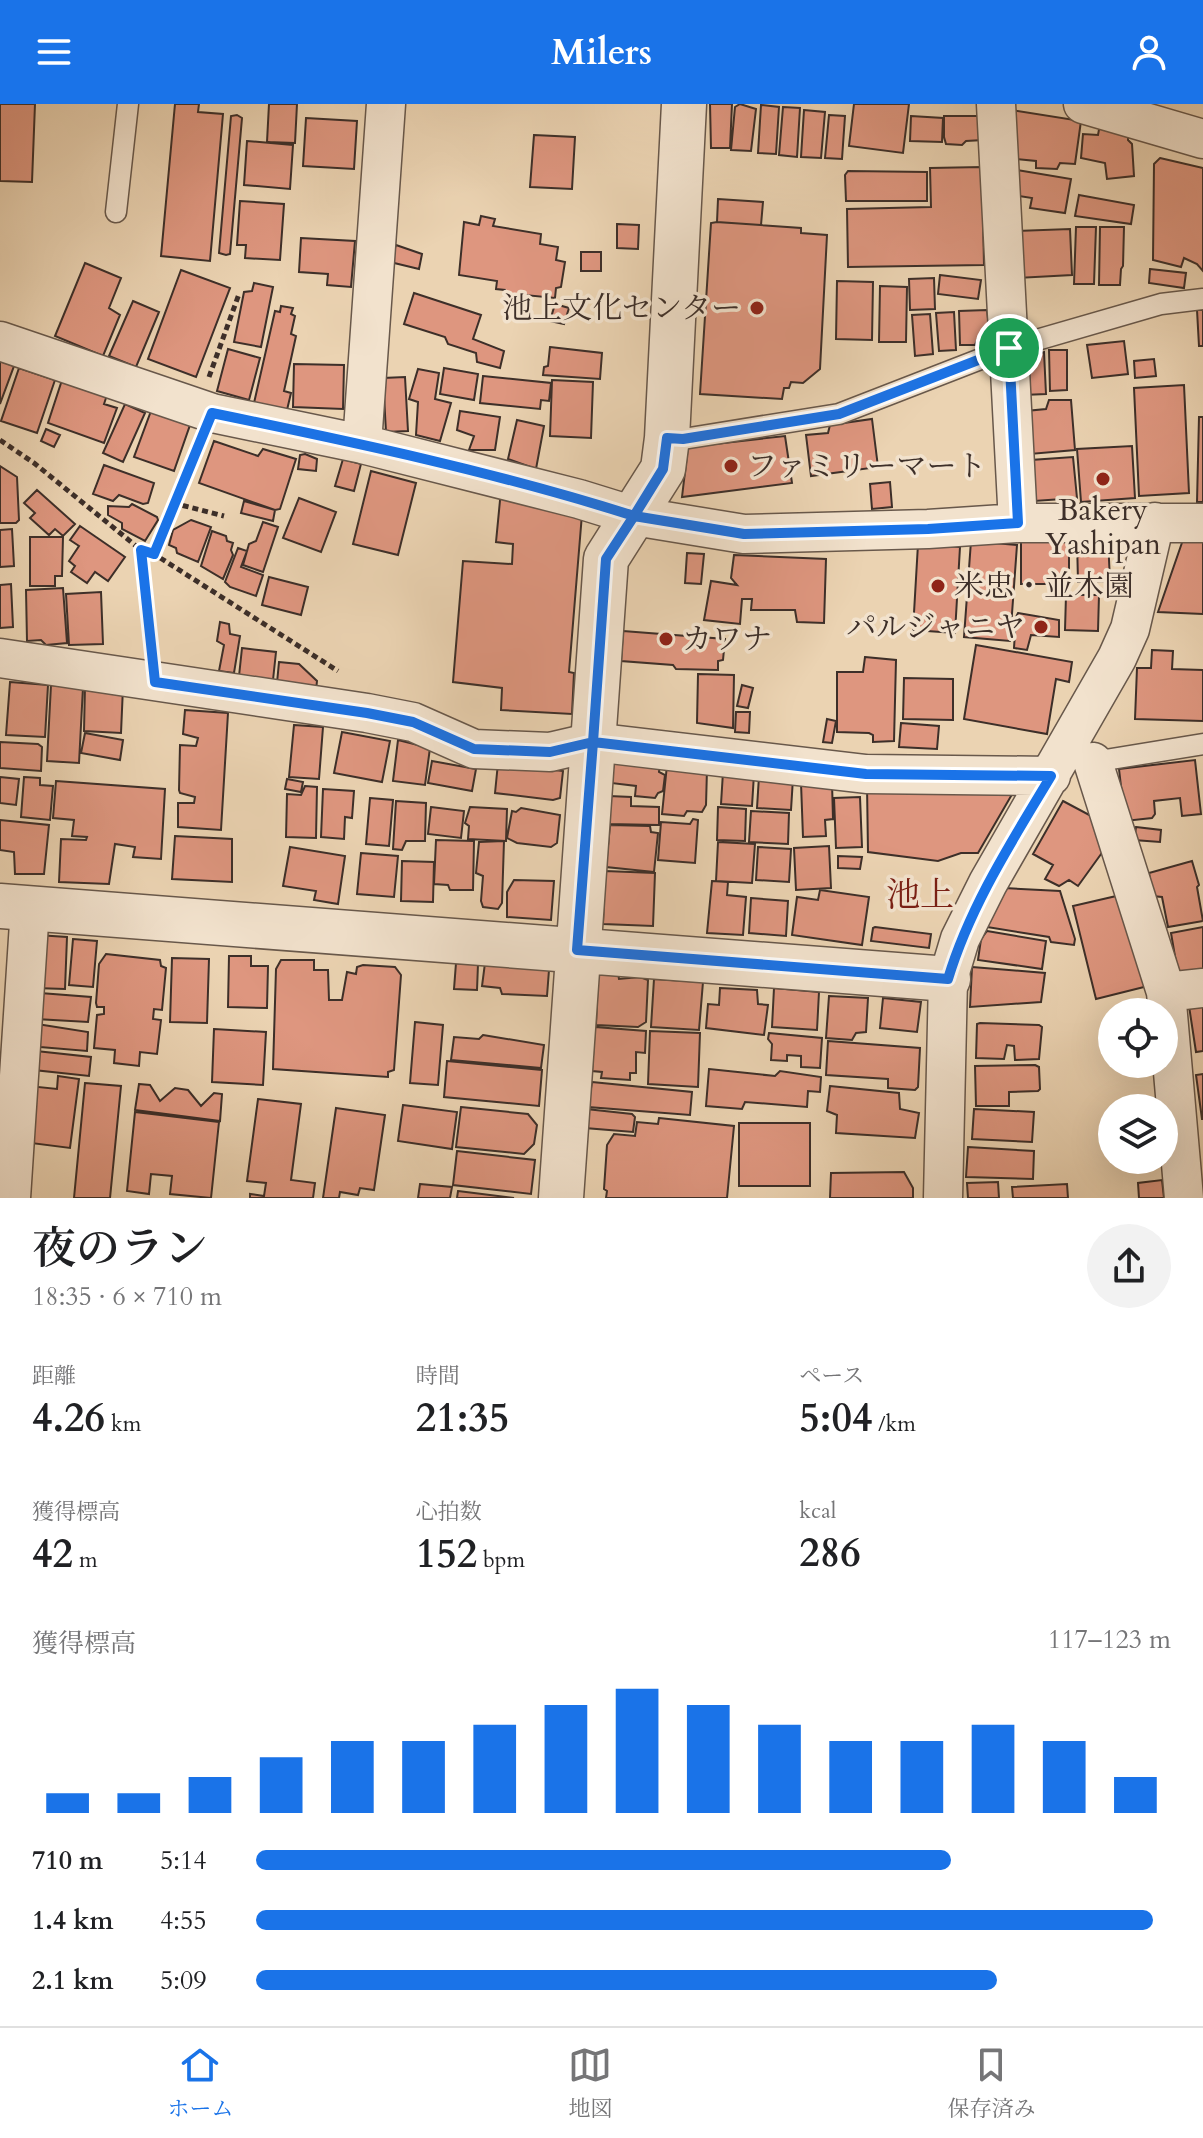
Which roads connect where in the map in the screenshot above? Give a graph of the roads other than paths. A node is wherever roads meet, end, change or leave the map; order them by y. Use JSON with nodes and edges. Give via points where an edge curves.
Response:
{"nodes":[{"id":1,"x":128,"y":104,"type":"edge"},
{"id":2,"x":386,"y":104,"type":"edge"},
{"id":3,"x":682,"y":104,"type":"edge"},
{"id":4,"x":996,"y":104,"type":"edge"},
{"id":5,"x":1083,"y":104,"type":"edge"},
{"id":6,"x":1203,"y":139,"type":"edge"},
{"id":7,"x":116,"y":212,"type":"dead end"},
{"id":8,"x":1203,"y":299,"type":"edge"},
{"id":9,"x":0,"y":341,"type":"edge"},
{"id":10,"x":1009,"y":348,"type":"junction"},
{"id":11,"x":667,"y":438,"type":"junction"},
{"id":12,"x":362,"y":444,"type":"junction"},
{"id":13,"x":634,"y":516,"type":"junction"},
{"id":14,"x":1155,"y":522,"type":"junction"},
{"id":15,"x":1018,"y":523,"type":"junction"},
{"id":16,"x":1203,"y":523,"type":"edge"},
{"id":17,"x":0,"y":658,"type":"edge"},
{"id":18,"x":593,"y":742,"type":"junction"},
{"id":19,"x":1203,"y":744,"type":"edge"},
{"id":20,"x":1082,"y":752,"type":"junction"},
{"id":21,"x":1051,"y":776,"type":"junction"},
{"id":22,"x":15,"y":907,"type":"edge"},
{"id":23,"x":577,"y":950,"type":"junction"},
{"id":24,"x":948,"y":979,"type":"junction"},
{"id":25,"x":1184,"y":990,"type":"edge"},
{"id":26,"x":11,"y":1198,"type":"edge"},
{"id":27,"x":561,"y":1198,"type":"edge"},
{"id":28,"x":943,"y":1198,"type":"edge"},
{"id":29,"x":1184,"y":1198,"type":"edge"}],
"edges":[{"from":1,"to":7,"type":"lane"},
{"from":2,"to":12,"type":"street"},
{"from":3,"to":11,"type":"street"},
{"from":4,"to":10,"type":"street"},
{"from":5,"to":6,"type":"street"},
{"from":8,"to":10,"type":"lane","via":[[1161,304]]},
{"from":9,"to":12,"type":"street","via":[[205,410]]},
{"from":10,"to":11,"type":"lane","via":[[839,414]]},
{"from":10,"to":15,"type":"street"},
{"from":11,"to":13,"type":"street","via":[[663,469]]},
{"from":12,"to":13,"type":"street"},
{"from":13,"to":15,"type":"street","via":[[744,534],[866,543]]},
{"from":13,"to":18,"type":"street","via":[[606,559]]},
{"from":14,"to":15,"type":"street"},
{"from":14,"to":16,"type":"street"},
{"from":14,"to":20,"type":"street","via":[[1130,629]]},
{"from":17,"to":18,"type":"street","via":[[367,713],[413,722],[474,749],[550,752]]},
{"from":18,"to":21,"type":"street","via":[[866,774]]},
{"from":18,"to":23,"type":"street"},
{"from":19,"to":20,"type":"lane"},
{"from":20,"to":21,"type":"street"},
{"from":20,"to":25,"type":"street"},
{"from":21,"to":24,"type":"street","via":[[988,883],[960,939]]},
{"from":22,"to":23,"type":"street"},
{"from":22,"to":26,"type":"street"},
{"from":23,"to":24,"type":"street"},
{"from":23,"to":27,"type":"street"},
{"from":24,"to":28,"type":"street"},
{"from":25,"to":29,"type":"street"}]}
